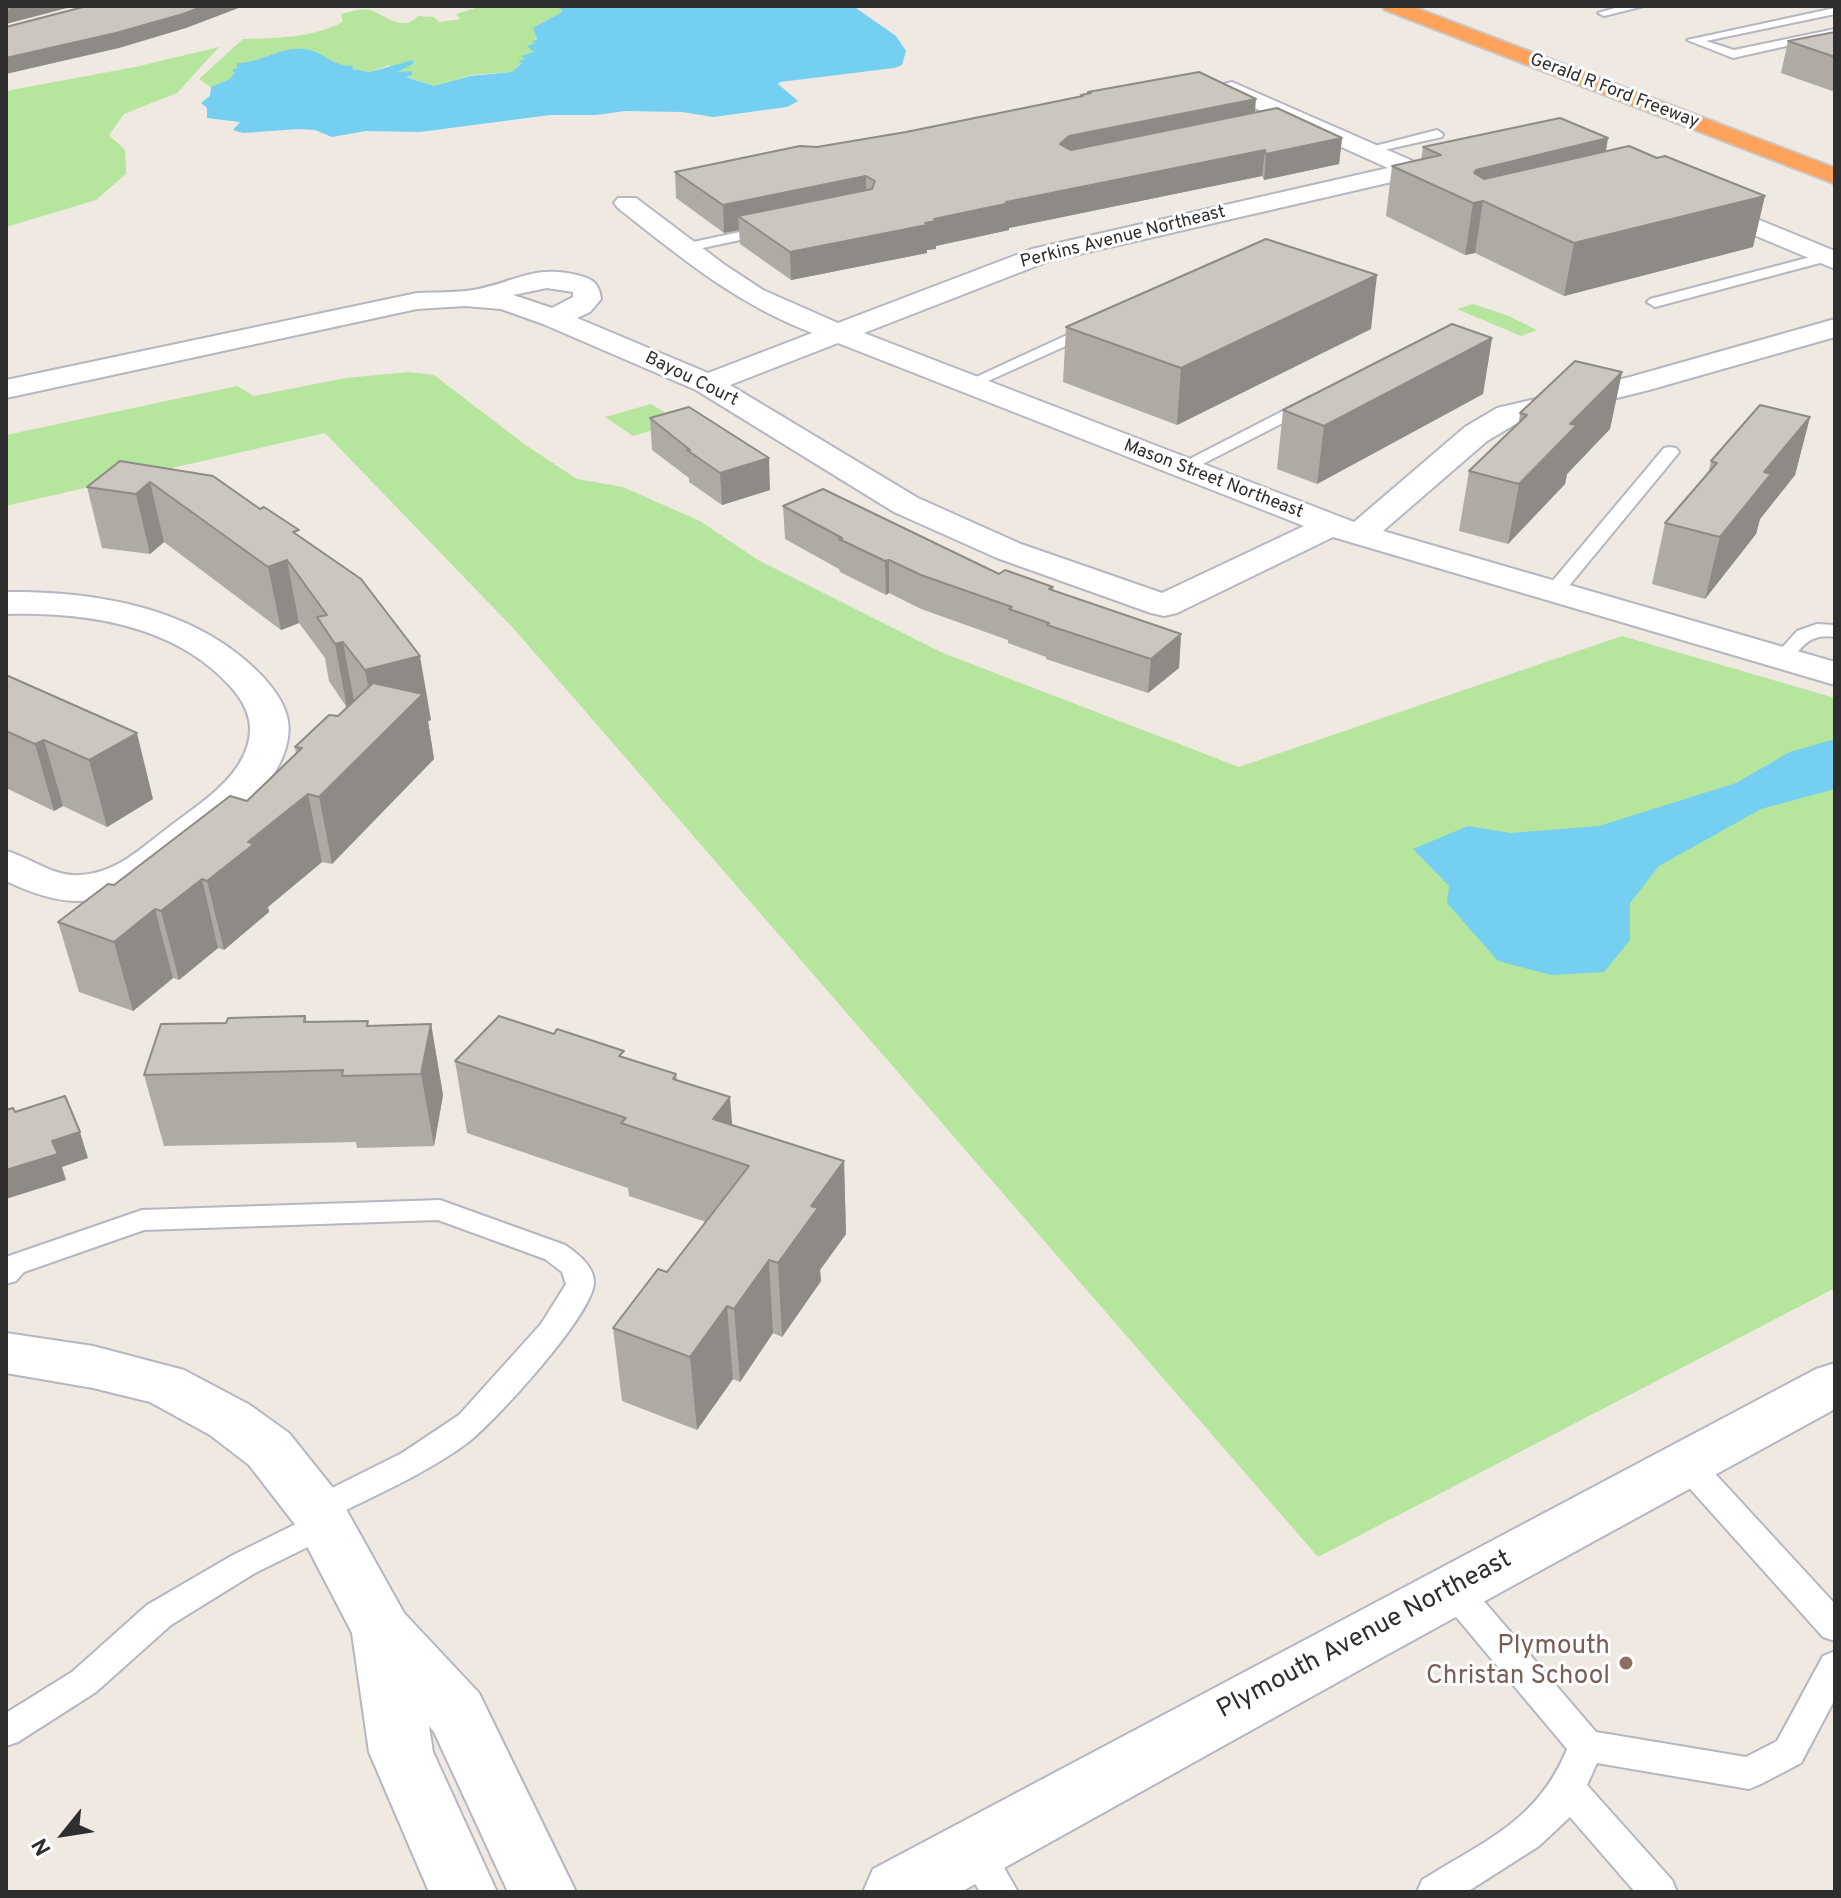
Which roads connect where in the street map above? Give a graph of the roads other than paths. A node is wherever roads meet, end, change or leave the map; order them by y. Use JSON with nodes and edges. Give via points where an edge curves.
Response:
{"nodes":[{"id":1,"x":1392,"y":6,"type":"edge"},
{"id":2,"x":1638,"y":6,"type":"edge"},
{"id":3,"x":1835,"y":11,"type":"edge"},
{"id":4,"x":1604,"y":13,"type":"dead end"},
{"id":5,"x":1835,"y":32,"type":"edge"},
{"id":6,"x":1232,"y":89,"type":"edge"},
{"id":7,"x":1437,"y":134,"type":"dead end"},
{"id":8,"x":1366,"y":150,"type":"junction"},
{"id":9,"x":1475,"y":157,"type":"edge"},
{"id":10,"x":1412,"y":170,"type":"junction"},
{"id":11,"x":1835,"y":177,"type":"edge"},
{"id":12,"x":1676,"y":193,"type":"edge"},
{"id":13,"x":627,"y":203,"type":"dead end"},
{"id":14,"x":791,"y":226,"type":"edge"},
{"id":15,"x":684,"y":248,"type":"junction"},
{"id":16,"x":1831,"y":259,"type":"edge"},
{"id":17,"x":475,"y":299,"type":"junction"},
{"id":18,"x":1655,"y":302,"type":"dead end"},
{"id":19,"x":553,"y":318,"type":"junction"},
{"id":20,"x":1104,"y":323,"type":"edge"},
{"id":21,"x":1835,"y":328,"type":"edge"},
{"id":22,"x":841,"y":334,"type":"junction"},
{"id":23,"x":971,"y":383,"type":"junction"},
{"id":24,"x":707,"y":384,"type":"junction"},
{"id":25,"x":6,"y":389,"type":"edge"},
{"id":26,"x":1320,"y":397,"type":"edge"},
{"id":27,"x":1670,"y":452,"type":"dead end"},
{"id":28,"x":1181,"y":468,"type":"junction"},
{"id":29,"x":1344,"y":530,"type":"junction"},
{"id":30,"x":1552,"y":594,"type":"junction"},
{"id":31,"x":6,"y":603,"type":"edge"},
{"id":32,"x":1835,"y":631,"type":"edge"},
{"id":33,"x":1782,"y":659,"type":"junction"},
{"id":34,"x":1835,"y":674,"type":"edge"},
{"id":35,"x":6,"y":864,"type":"edge"},
{"id":36,"x":6,"y":1274,"type":"edge"},
{"id":37,"x":6,"y":1353,"type":"edge"},
{"id":38,"x":1835,"y":1384,"type":"edge"},
{"id":39,"x":1686,"y":1463,"type":"junction"},
{"id":40,"x":321,"y":1517,"type":"junction"},
{"id":41,"x":1453,"y":1589,"type":"junction"},
{"id":42,"x":1835,"y":1627,"type":"edge"},
{"id":43,"x":382,"y":1631,"type":"junction"},
{"id":44,"x":1835,"y":1666,"type":"edge"},
{"id":45,"x":6,"y":1731,"type":"edge"},
{"id":46,"x":1586,"y":1746,"type":"junction"},
{"id":47,"x":1568,"y":1789,"type":"junction"},
{"id":48,"x":987,"y":1871,"type":"edge"},
{"id":49,"x":463,"y":1892,"type":"edge"},
{"id":50,"x":542,"y":1892,"type":"edge"},
{"id":51,"x":897,"y":1892,"type":"edge"},
{"id":52,"x":1435,"y":1892,"type":"edge"},
{"id":53,"x":1659,"y":1892,"type":"edge"}],
"edges":[{"from":1,"to":11,"type":"highway","name":"Gerald R Ford Freeway"},
{"from":2,"to":4,"type":"lane"},
{"from":3,"to":5,"type":"lane","via":[[1693,40],[1733,54]]},
{"from":6,"to":8,"type":"street","via":[[1293,123]]},
{"from":7,"to":8,"type":"lane"},
{"from":8,"to":10,"type":"street"},
{"from":9,"to":10,"type":"street","name":"Perkins Avenue Northeast"},
{"from":10,"to":22,"type":"street","name":"Perkins Avenue Northeast","via":[[1053,252]]},
{"from":12,"to":16,"type":"street"},
{"from":13,"to":15,"type":"street","name":"Mason Street Northeast"},
{"from":14,"to":15,"type":"lane"},
{"from":15,"to":22,"type":"street","name":"Mason Street Northeast","via":[[753,296]]},
{"from":16,"to":18,"type":"lane"},
{"from":17,"to":19,"type":"street","name":"Bayou Court","via":[[505,301]]},
{"from":17,"to":19,"type":"street","via":[[533,281],[556,279],[586,288],[587,299],[580,306]]},
{"from":17,"to":25,"type":"street","name":"Bayou Court","via":[[417,301]]},
{"from":19,"to":24,"type":"street","name":"Bayou Court"},
{"from":20,"to":23,"type":"lane"},
{"from":21,"to":29,"type":"street","name":"Bayou Court","via":[[1508,415]]},
{"from":22,"to":23,"type":"street","name":"Mason Street Northeast"},
{"from":22,"to":24,"type":"street","name":"Perkins Avenue Northeast"},
{"from":23,"to":28,"type":"street","name":"Mason Street Northeast"},
{"from":24,"to":29,"type":"street","name":"Bayou Court","via":[[906,505],[1009,551],[1164,605],[1280,552]]},
{"from":26,"to":28,"type":"lane"},
{"from":27,"to":30,"type":"lane"},
{"from":28,"to":29,"type":"street","name":"Mason Street Northeast"},
{"from":29,"to":30,"type":"street","name":"Mason Street Northeast"},
{"from":30,"to":33,"type":"street","name":"Mason Street Northeast"},
{"from":31,"to":35,"type":"street","via":[[74,603],[150,621],[210,647],[244,676],[269,718],[263,756],[247,781],[138,871],[79,888],[53,885]]},
{"from":32,"to":33,"type":"lane","via":[[1807,631]]},
{"from":33,"to":34,"type":"street","name":"Mason Street Northeast"},
{"from":36,"to":40,"type":"lane","via":[[14,1265],[142,1220],[440,1210],[570,1261],[580,1287],[574,1300],[473,1421]]},
{"from":37,"to":40,"type":"street","via":[[165,1385],[230,1420],[269,1449]]},
{"from":38,"to":39,"type":"street","name":"Plymouth Avenue Northeast"},
{"from":39,"to":41,"type":"street","name":"Plymouth Avenue Northeast"},
{"from":39,"to":42,"type":"lane"},
{"from":40,"to":43,"type":"street"},
{"from":40,"to":45,"type":"lane","via":[[159,1615],[84,1682]]},
{"from":41,"to":46,"type":"lane"},
{"from":41,"to":48,"type":"street","name":"Plymouth Avenue Northeast"},
{"from":43,"to":49,"type":"street","via":[[401,1752]]},
{"from":43,"to":50,"type":"street","via":[[457,1713]]},
{"from":44,"to":46,"type":"lane","via":[[1789,1752],[1749,1773]]},
{"from":46,"to":47,"type":"lane"},
{"from":47,"to":52,"type":"lane","via":[[1530,1830]]},
{"from":47,"to":53,"type":"lane"},
{"from":48,"to":51,"type":"street","name":"Plymouth Avenue Northeast"}]}
